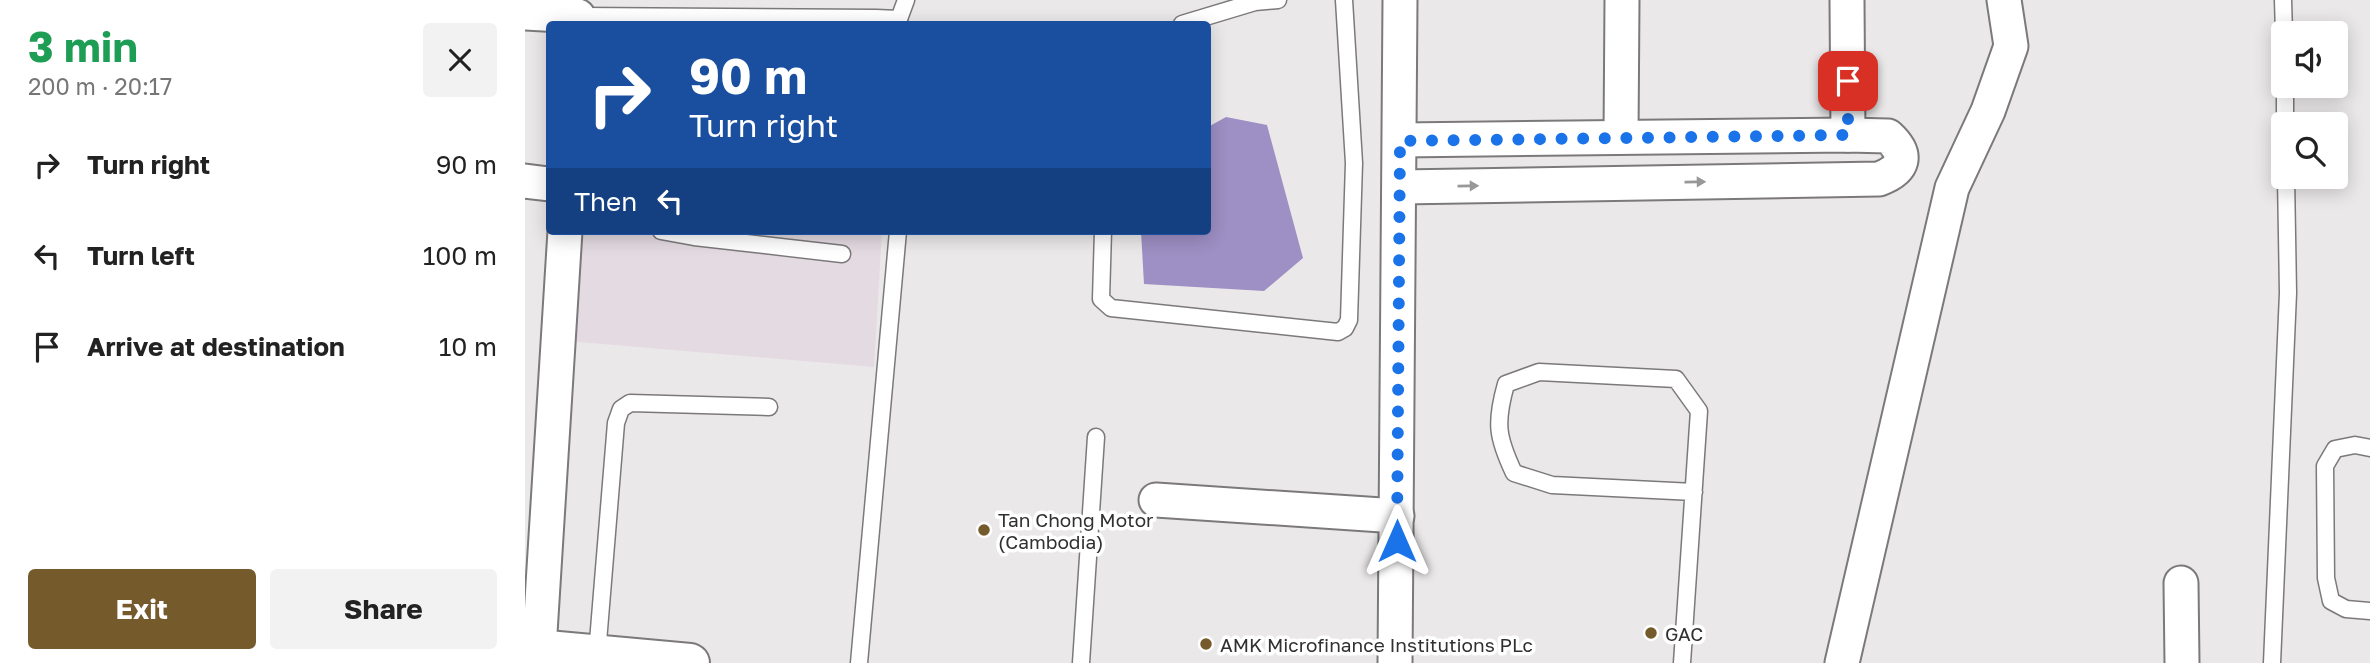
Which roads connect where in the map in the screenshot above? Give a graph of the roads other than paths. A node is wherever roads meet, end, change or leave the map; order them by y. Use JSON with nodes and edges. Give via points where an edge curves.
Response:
{"nodes":[{"id":1,"x":906,"y":0,"type":"edge"},
{"id":2,"x":1278,"y":0,"type":"edge"},
{"id":3,"x":1344,"y":0,"type":"edge"},
{"id":4,"x":1400,"y":0,"type":"edge"},
{"id":5,"x":1622,"y":0,"type":"edge"},
{"id":6,"x":1847,"y":0,"type":"edge"},
{"id":7,"x":2004,"y":0,"type":"edge"},
{"id":8,"x":2283,"y":0,"type":"edge"},
{"id":9,"x":525,"y":13,"type":"edge"},
{"id":10,"x":578,"y":20,"type":"edge"},
{"id":11,"x":738,"y":21,"type":"edge"},
{"id":12,"x":899,"y":21,"type":"edge"},
{"id":13,"x":1192,"y":21,"type":"edge"},
{"id":14,"x":2284,"y":21,"type":"edge"},
{"id":15,"x":1848,"y":135,"type":"junction"},
{"id":16,"x":1621,"y":137,"type":"junction"},
{"id":17,"x":1400,"y":141,"type":"junction"},
{"id":18,"x":525,"y":181,"type":"edge"},
{"id":19,"x":546,"y":184,"type":"edge"},
{"id":20,"x":1400,"y":187,"type":"junction"},
{"id":21,"x":2286,"y":189,"type":"edge"},
{"id":22,"x":565,"y":235,"type":"edge"},
{"id":23,"x":683,"y":235,"type":"edge"},
{"id":24,"x":898,"y":235,"type":"edge"},
{"id":25,"x":1103,"y":235,"type":"edge"},
{"id":26,"x":842,"y":254,"type":"dead end"},
{"id":27,"x":769,"y":407,"type":"dead end"},
{"id":28,"x":1096,"y":438,"type":"dead end"},
{"id":29,"x":2370,"y":448,"type":"edge"},
{"id":30,"x":1693,"y":492,"type":"junction"},
{"id":31,"x":1156,"y":500,"type":"dead end"},
{"id":32,"x":1397,"y":516,"type":"junction"},
{"id":33,"x":2181,"y":583,"type":"dead end"},
{"id":34,"x":2370,"y":611,"type":"edge"},
{"id":35,"x":532,"y":649,"type":"edge"},
{"id":36,"x":597,"y":654,"type":"junction"},
{"id":37,"x":690,"y":663,"type":"edge"},
{"id":38,"x":859,"y":663,"type":"edge"},
{"id":39,"x":1081,"y":663,"type":"edge"},
{"id":40,"x":1395,"y":663,"type":"edge"},
{"id":41,"x":1682,"y":663,"type":"edge"},
{"id":42,"x":1842,"y":663,"type":"edge"},
{"id":43,"x":2182,"y":663,"type":"edge"},
{"id":44,"x":2272,"y":663,"type":"edge"}],
"edges":[{"from":1,"to":12,"type":"lane"},
{"from":2,"to":13,"type":"lane","via":[[1255,2]]},
{"from":3,"to":25,"type":"lane","via":[[1354,163],[1349,320],[1345,328],[1338,331],[1111,308],[1101,299]]},
{"from":4,"to":17,"type":"street"},
{"from":5,"to":16,"type":"street"},
{"from":6,"to":15,"type":"street"},
{"from":7,"to":42,"type":"street","via":[[2011,46],[1988,111],[1952,188]]},
{"from":8,"to":14,"type":"lane"},
{"from":9,"to":10,"type":"street"},
{"from":10,"to":11,"type":"lane"},
{"from":15,"to":16,"type":"street"},
{"from":20,"to":15,"type":"street","one_way":true,"via":[[1879,179],[1899,168],[1899,145],[1888,136]]},
{"from":16,"to":17,"type":"street"},
{"from":17,"to":20,"type":"street"},
{"from":18,"to":19,"type":"street"},
{"from":20,"to":32,"type":"street"},
{"from":21,"to":44,"type":"lane","via":[[2288,293]]},
{"from":22,"to":35,"type":"street"},
{"from":23,"to":26,"type":"lane"},
{"from":24,"to":38,"type":"lane"},
{"from":27,"to":36,"type":"lane","via":[[630,403],[621,409],[616,424]]},
{"from":28,"to":39,"type":"lane"},
{"from":29,"to":34,"type":"lane","via":[[2335,449],[2325,466],[2326,578],[2331,601],[2346,609]]},
{"from":30,"to":30,"type":"lane","via":[[1699,411],[1676,379],[1539,373],[1506,384],[1500,407],[1500,443],[1514,473],[1552,485]]},
{"from":30,"to":41,"type":"lane"},
{"from":31,"to":32,"type":"street"},
{"from":32,"to":40,"type":"street"},
{"from":33,"to":43,"type":"street"},
{"from":35,"to":36,"type":"highway"},
{"from":36,"to":37,"type":"highway"}]}
